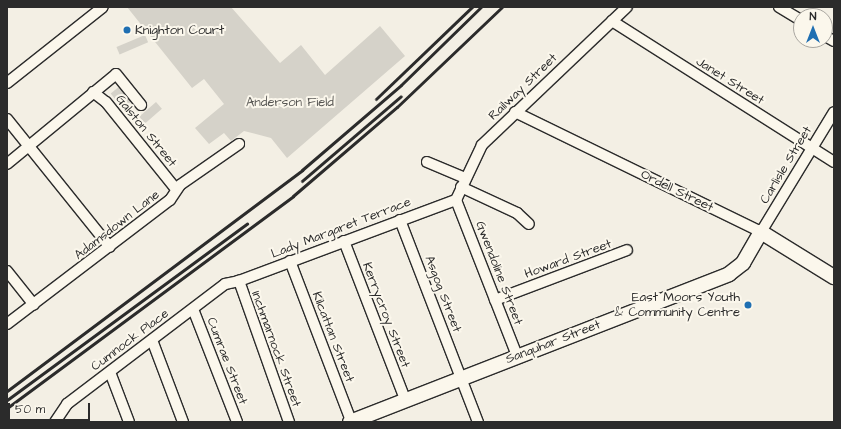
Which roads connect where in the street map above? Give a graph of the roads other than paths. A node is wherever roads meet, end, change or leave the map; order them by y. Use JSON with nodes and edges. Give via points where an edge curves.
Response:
{"nodes":[{"id":1,"x":103,"y":7,"type":"edge"},
{"id":2,"x":627,"y":7,"type":"edge"},
{"id":3,"x":779,"y":7,"type":"edge"},
{"id":4,"x":793,"y":15,"type":"edge"},
{"id":5,"x":612,"y":21,"type":"junction"},
{"id":6,"x":7,"y":83,"type":"edge"},
{"id":7,"x":93,"y":92,"type":"junction"},
{"id":8,"x":141,"y":105,"type":"dead end"},
{"id":9,"x":515,"y":112,"type":"junction"},
{"id":10,"x":834,"y":112,"type":"edge"},
{"id":11,"x":7,"y":119,"type":"edge"},
{"id":12,"x":239,"y":144,"type":"dead end"},
{"id":13,"x":29,"y":146,"type":"junction"},
{"id":14,"x":812,"y":148,"type":"junction"},
{"id":15,"x":427,"y":162,"type":"dead end"},
{"id":16,"x":834,"y":162,"type":"edge"},
{"id":17,"x":7,"y":164,"type":"edge"},
{"id":18,"x":463,"y":182,"type":"junction"},
{"id":19,"x":176,"y":189,"type":"junction"},
{"id":20,"x":456,"y":200,"type":"junction"},
{"id":21,"x":400,"y":220,"type":"junction"},
{"id":22,"x":529,"y":224,"type":"dead end"},
{"id":23,"x":760,"y":232,"type":"junction"},
{"id":24,"x":344,"y":241,"type":"junction"},
{"id":25,"x":110,"y":247,"type":"junction"},
{"id":26,"x":627,"y":250,"type":"dead end"},
{"id":27,"x":290,"y":261,"type":"junction"},
{"id":28,"x":7,"y":271,"type":"edge"},
{"id":29,"x":834,"y":277,"type":"edge"},
{"id":30,"x":225,"y":284,"type":"joint"},
{"id":31,"x":239,"y":284,"type":"junction"},
{"id":32,"x":495,"y":300,"type":"junction"},
{"id":33,"x":34,"y":305,"type":"junction"},
{"id":34,"x":193,"y":309,"type":"junction"},
{"id":35,"x":7,"y":324,"type":"edge"},
{"id":36,"x":152,"y":340,"type":"junction"},
{"id":37,"x":517,"y":356,"type":"junction"},
{"id":38,"x":110,"y":372,"type":"junction"},
{"id":39,"x":461,"y":377,"type":"junction"},
{"id":40,"x":405,"y":399,"type":"junction"},
{"id":41,"x":375,"y":416,"type":"edge"},
{"id":42,"x":55,"y":421,"type":"edge"},
{"id":43,"x":129,"y":422,"type":"edge"},
{"id":44,"x":183,"y":422,"type":"edge"},
{"id":45,"x":237,"y":422,"type":"edge"},
{"id":46,"x":289,"y":422,"type":"edge"},
{"id":47,"x":350,"y":422,"type":"edge"},
{"id":48,"x":478,"y":422,"type":"edge"}],
"edges":[{"from":1,"to":6,"type":"street"},
{"from":2,"to":5,"type":"street","name":"Railway Street"},
{"from":3,"to":4,"type":"street"},
{"from":5,"to":9,"type":"street","name":"Railway Street"},
{"from":5,"to":14,"type":"street","name":"Janet Street"},
{"from":7,"to":8,"type":"street","via":[[116,74]]},
{"from":7,"to":13,"type":"street"},
{"from":7,"to":19,"type":"street","name":"Galston Street","via":[[109,105]]},
{"from":9,"to":18,"type":"street","name":"Railway Street","via":[[479,148]]},
{"from":9,"to":23,"type":"street","name":"Ordell Street"},
{"from":10,"to":14,"type":"street","name":"Carlisle Street"},
{"from":11,"to":13,"type":"street"},
{"from":12,"to":19,"type":"street","name":"Adamsdown Lane"},
{"from":13,"to":17,"type":"street"},
{"from":13,"to":25,"type":"street"},
{"from":14,"to":16,"type":"street","name":"Janet Street"},
{"from":14,"to":23,"type":"street","name":"Carlisle Street"},
{"from":15,"to":18,"type":"street"},
{"from":18,"to":20,"type":"street","name":"Railway Street"},
{"from":18,"to":22,"type":"street","via":[[517,213]]},
{"from":19,"to":25,"type":"street","name":"Adamsdown Lane","via":[[170,200]]},
{"from":20,"to":21,"type":"street","name":"Lady Margaret Terrace"},
{"from":20,"to":32,"type":"street","name":"Gwendoline Street"},
{"from":21,"to":24,"type":"street","name":"Lady Margaret Terrace"},
{"from":21,"to":39,"type":"street","name":"Asgog Street"},
{"from":23,"to":29,"type":"street","name":"Ordell Street"},
{"from":23,"to":37,"type":"street","name":"Sanquhar Street","via":[[743,263],[729,274]]},
{"from":24,"to":27,"type":"street","name":"Lady Margaret Terrace"},
{"from":24,"to":40,"type":"street","name":"Kerrycroy Street"},
{"from":25,"to":33,"type":"street","name":"Adamsdown Lane"},
{"from":26,"to":32,"type":"street","name":"Howard Street"},
{"from":27,"to":31,"type":"street","name":"Lady Margaret Terrace"},
{"from":27,"to":47,"type":"street","name":"Kilcattan Street"},
{"from":28,"to":33,"type":"street"},
{"from":30,"to":31,"type":"street","name":"Lady Margaret Terrace"},
{"from":30,"to":34,"type":"street","name":"Cumnock Place"},
{"from":31,"to":46,"type":"street","name":"Inchmarnock Street"},
{"from":32,"to":37,"type":"street","name":"Gwendoline Street"},
{"from":33,"to":35,"type":"street","name":"Adamsdown Lane"},
{"from":34,"to":36,"type":"street","name":"Cumnock Place"},
{"from":34,"to":45,"type":"street","name":"Cumrae Street"},
{"from":36,"to":38,"type":"street","name":"Cumnock Place"},
{"from":36,"to":44,"type":"street"},
{"from":37,"to":39,"type":"street","name":"Sanquhar Street"},
{"from":38,"to":42,"type":"street","name":"Cumnock Place","via":[[67,404]]},
{"from":38,"to":43,"type":"street"},
{"from":39,"to":40,"type":"street","name":"Sanquhar Street"},
{"from":39,"to":48,"type":"street","name":"Asgog Street"},
{"from":40,"to":41,"type":"street","name":"Sanquhar Street"},
{"from":41,"to":47,"type":"street","name":"Sanquhar Street"}]}
